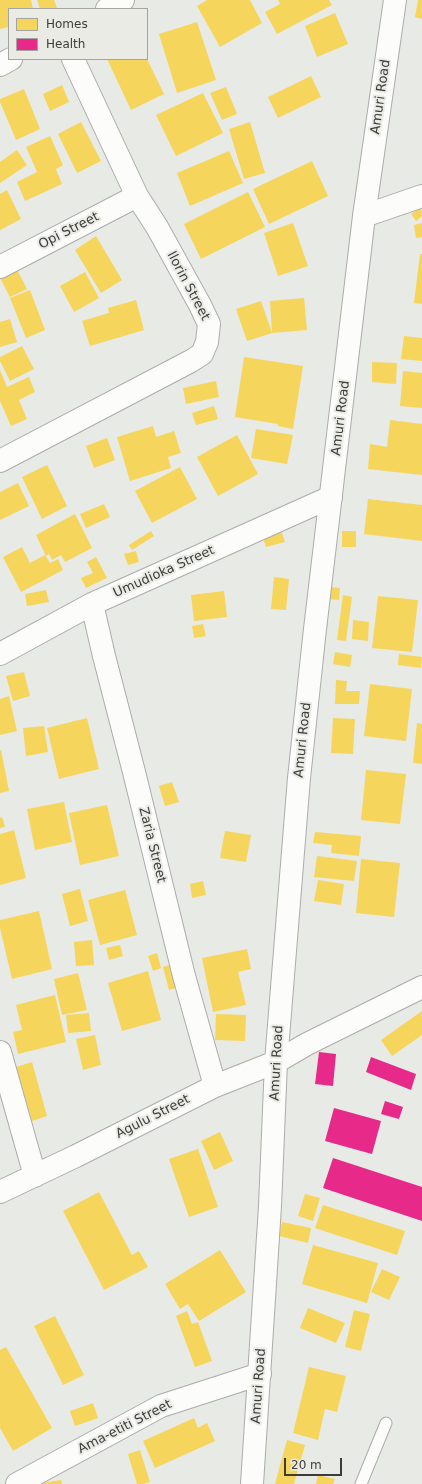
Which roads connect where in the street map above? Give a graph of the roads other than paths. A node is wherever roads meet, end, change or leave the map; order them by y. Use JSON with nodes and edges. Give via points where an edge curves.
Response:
{"nodes":[{"id":1,"x":123,"y":0,"type":"edge"},
{"id":2,"x":395,"y":0,"type":"edge"},
{"id":3,"x":109,"y":8,"type":"edge"},
{"id":4,"x":9,"y":60,"type":"edge"},
{"id":5,"x":73,"y":60,"type":"edge"},
{"id":6,"x":0,"y":65,"type":"edge"},
{"id":7,"x":137,"y":196,"type":"junction"},
{"id":8,"x":422,"y":196,"type":"edge"},
{"id":9,"x":364,"y":216,"type":"junction"},
{"id":10,"x":0,"y":267,"type":"edge"},
{"id":11,"x":0,"y":461,"type":"edge"},
{"id":12,"x":332,"y":497,"type":"junction"},
{"id":13,"x":92,"y":604,"type":"junction"},
{"id":14,"x":0,"y":654,"type":"edge"},
{"id":15,"x":422,"y":987,"type":"edge"},
{"id":16,"x":0,"y":1052,"type":"edge"},
{"id":17,"x":276,"y":1062,"type":"junction"},
{"id":18,"x":215,"y":1086,"type":"junction"},
{"id":19,"x":35,"y":1176,"type":"junction"},
{"id":20,"x":0,"y":1192,"type":"edge"},
{"id":21,"x":260,"y":1374,"type":"junction"},
{"id":22,"x":386,"y":1423,"type":"dead end"},
{"id":23,"x":17,"y":1484,"type":"edge"},
{"id":24,"x":252,"y":1484,"type":"edge"},
{"id":25,"x":361,"y":1484,"type":"edge"}],
"edges":[{"from":1,"to":3,"type":"street"},
{"from":2,"to":9,"type":"street","name":"Amuri Road"},
{"from":4,"to":6,"type":"street"},
{"from":5,"to":7,"type":"street","name":"Ilorin Street"},
{"from":7,"to":10,"type":"street","name":"Opi Street"},
{"from":7,"to":11,"type":"street","name":"Ilorin Street","via":[[157,227],[209,324],[207,342],[202,354]]},
{"from":8,"to":9,"type":"street"},
{"from":9,"to":12,"type":"street","name":"Amuri Road"},
{"from":12,"to":13,"type":"street","name":"Umudioka Street"},
{"from":12,"to":17,"type":"street","name":"Amuri Road","via":[[299,778]]},
{"from":13,"to":14,"type":"street","name":"Umudioka Street"},
{"from":13,"to":18,"type":"street","name":"Zaria Street","via":[[184,976]]},
{"from":15,"to":17,"type":"street","name":"Agulu Street","via":[[306,1044]]},
{"from":16,"to":19,"type":"street"},
{"from":17,"to":18,"type":"street","name":"Agulu Street"},
{"from":17,"to":21,"type":"street","name":"Amuri Road"},
{"from":18,"to":19,"type":"street","name":"Agulu Street"},
{"from":19,"to":20,"type":"street","name":"Agulu Street"},
{"from":21,"to":23,"type":"street","name":"Ama-etiti Street","via":[[161,1406]]},
{"from":21,"to":24,"type":"street","name":"Amuri Road"},
{"from":22,"to":25,"type":"lane"}]}
